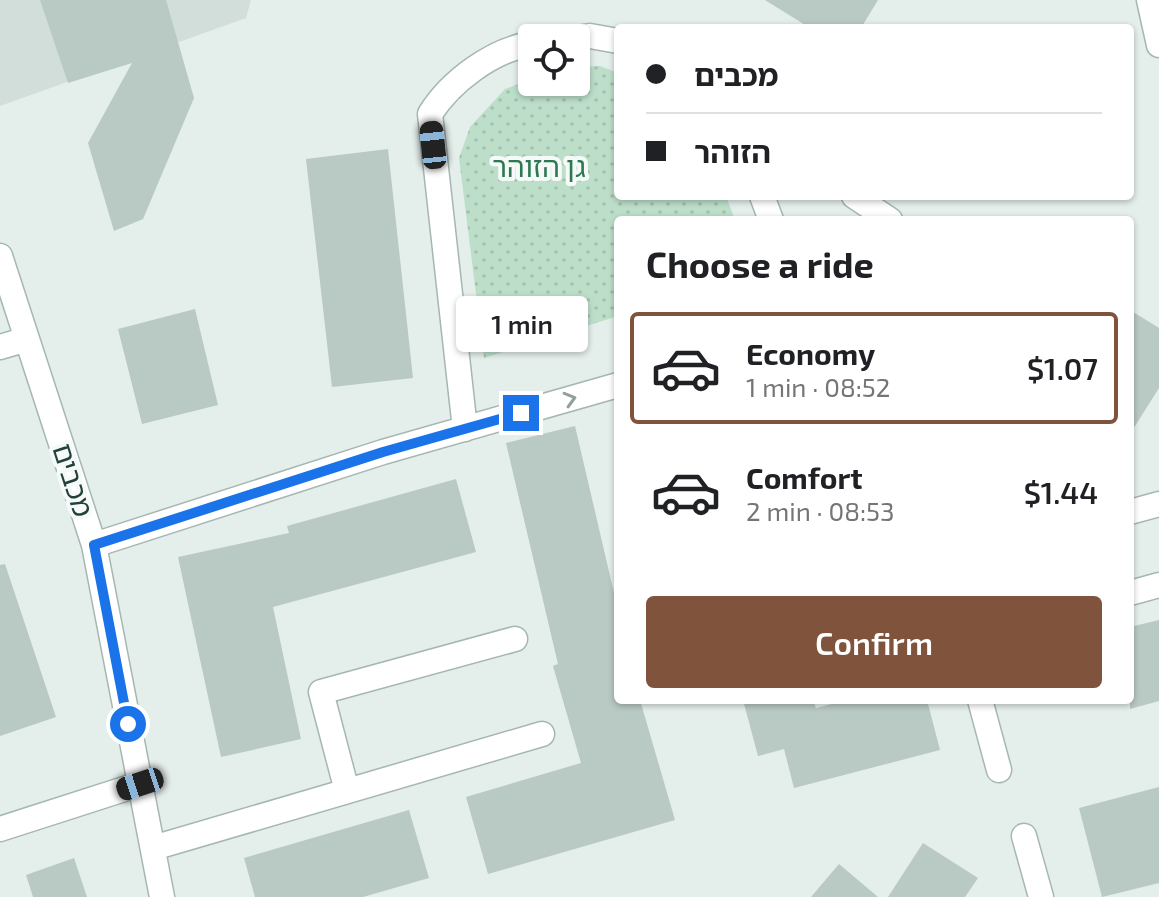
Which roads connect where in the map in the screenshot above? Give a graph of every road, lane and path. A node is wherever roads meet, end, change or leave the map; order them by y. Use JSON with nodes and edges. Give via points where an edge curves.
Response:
{"nodes":[{"id":1,"x":1149,"y":0,"type":"edge"},
{"id":2,"x":590,"y":36,"type":"edge"},
{"id":3,"x":614,"y":40,"type":"edge"},
{"id":4,"x":1159,"y":45,"type":"edge"},
{"id":5,"x":518,"y":49,"type":"edge"},
{"id":6,"x":860,"y":200,"type":"edge"},
{"id":7,"x":884,"y":216,"type":"edge"},
{"id":8,"x":0,"y":256,"type":"edge"},
{"id":9,"x":27,"y":339,"type":"junction"},
{"id":10,"x":0,"y":347,"type":"edge"},
{"id":11,"x":614,"y":386,"type":"edge"},
{"id":12,"x":465,"y":429,"type":"junction"},
{"id":13,"x":1159,"y":504,"type":"edge"},
{"id":14,"x":1134,"y":511,"type":"edge"},
{"id":15,"x":94,"y":545,"type":"junction"},
{"id":16,"x":1159,"y":585,"type":"edge"},
{"id":17,"x":1134,"y":592,"type":"edge"},
{"id":18,"x":515,"y":639,"type":"dead end"},
{"id":19,"x":981,"y":704,"type":"edge"},
{"id":20,"x":542,"y":734,"type":"dead end"},
{"id":21,"x":999,"y":770,"type":"dead end"},
{"id":22,"x":140,"y":784,"type":"junction"},
{"id":23,"x":347,"y":791,"type":"junction"},
{"id":24,"x":0,"y":829,"type":"edge"},
{"id":25,"x":1024,"y":836,"type":"dead end"},
{"id":26,"x":153,"y":848,"type":"junction"},
{"id":27,"x":162,"y":897,"type":"edge"},
{"id":28,"x":1041,"y":897,"type":"edge"}],
"edges":[{"from":1,"to":4,"type":"street"},
{"from":2,"to":3,"type":"street"},
{"from":5,"to":12,"type":"street","via":[[480,64],[443,94],[430,114]]},
{"from":6,"to":7,"type":"street"},
{"from":8,"to":9,"type":"street","name":"מכבים"},
{"from":9,"to":10,"type":"street"},
{"from":9,"to":15,"type":"street","name":"מכבים"},
{"from":12,"to":11,"type":"street","one_way":true},
{"from":12,"to":15,"type":"street"},
{"from":13,"to":14,"type":"street"},
{"from":15,"to":22,"type":"street","name":"מכבים"},
{"from":16,"to":17,"type":"street"},
{"from":18,"to":23,"type":"street","via":[[321,692]]},
{"from":19,"to":21,"type":"street"},
{"from":20,"to":23,"type":"street"},
{"from":22,"to":24,"type":"street"},
{"from":22,"to":26,"type":"street","name":"מכבים"},
{"from":23,"to":26,"type":"street"},
{"from":25,"to":28,"type":"street"},
{"from":26,"to":27,"type":"street","name":"מכבים"}]}
